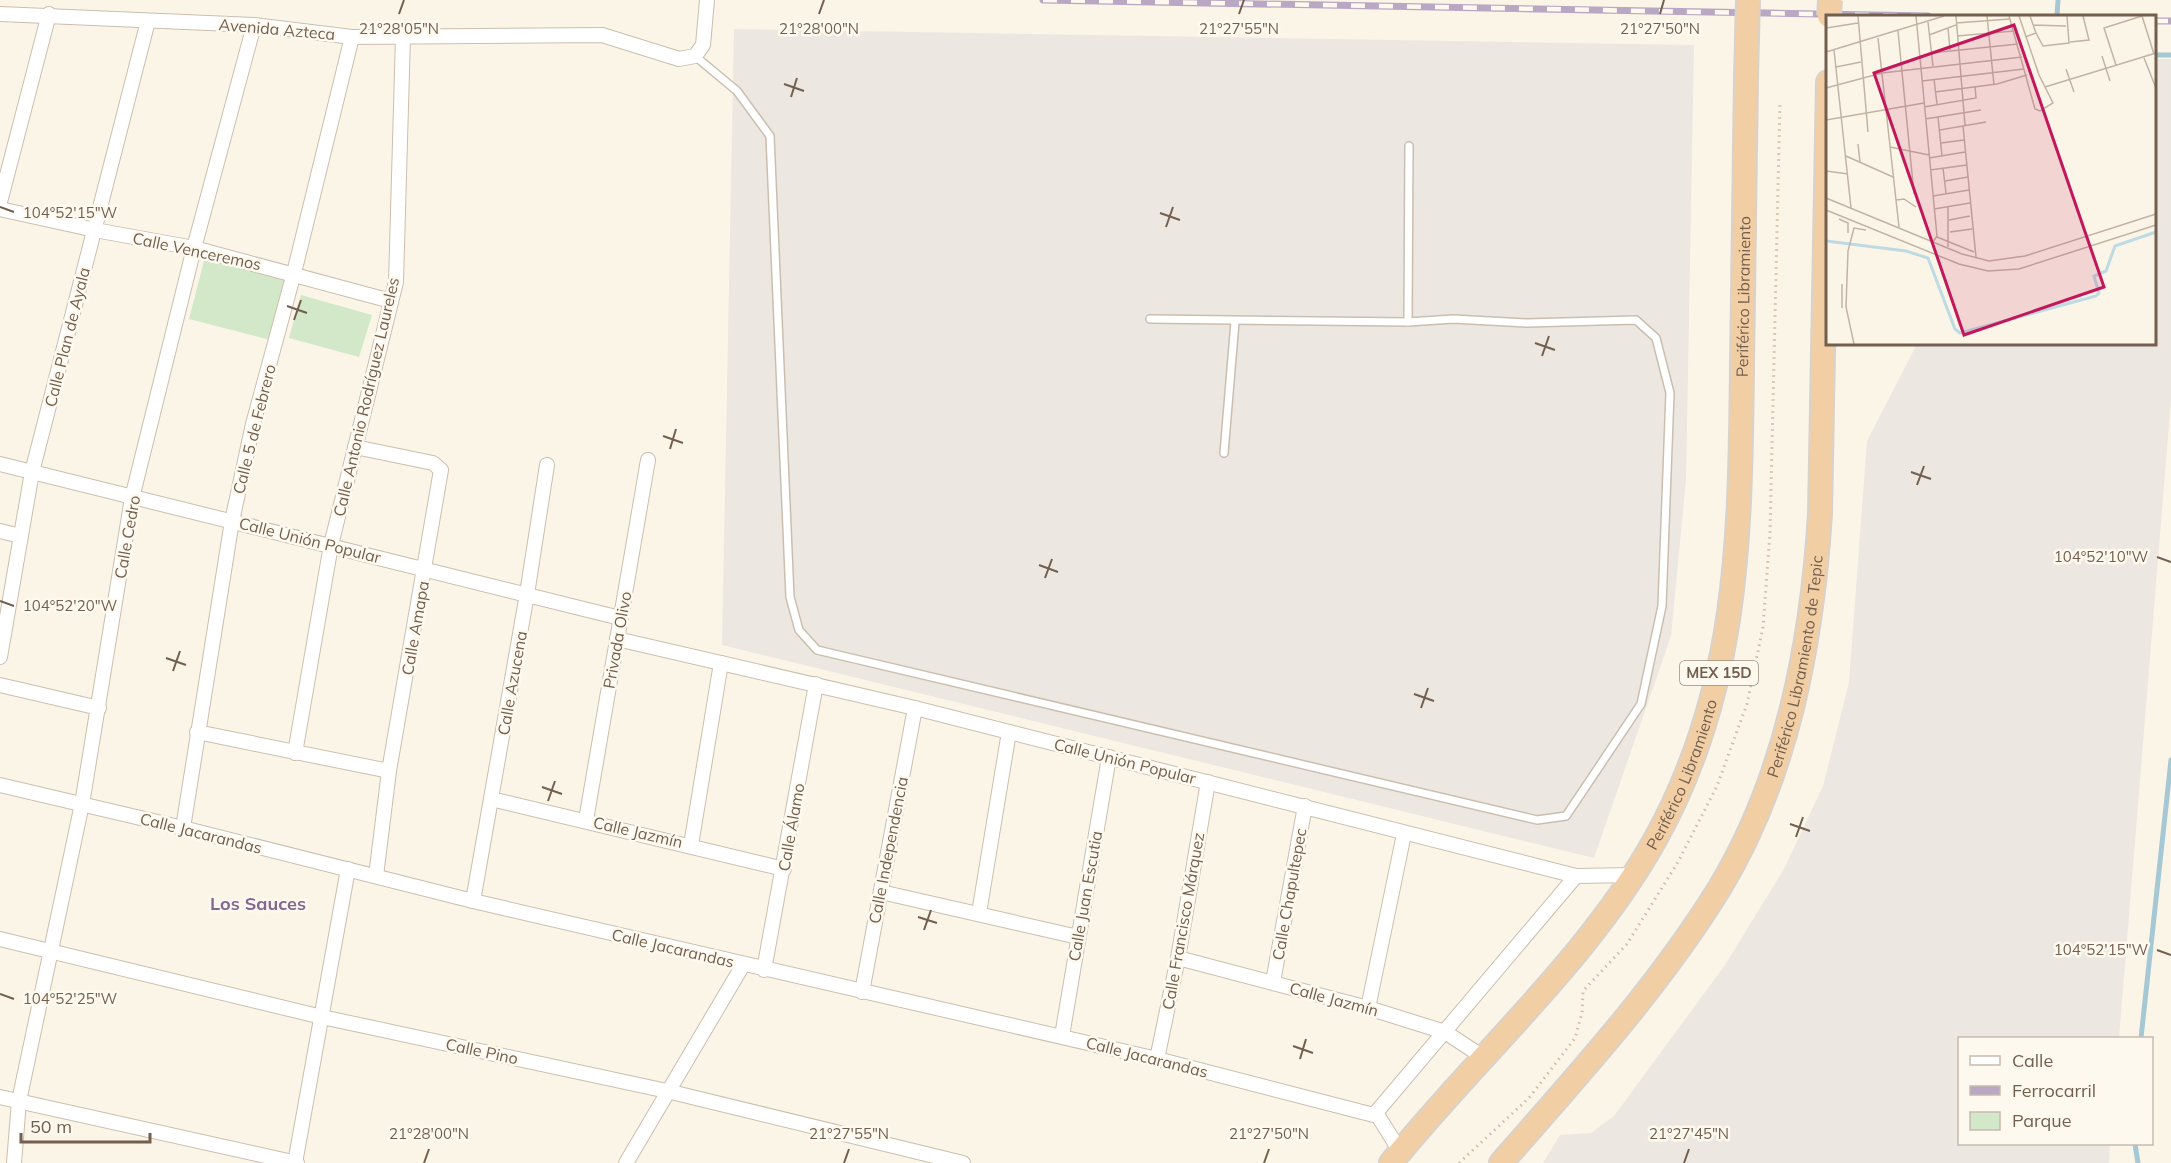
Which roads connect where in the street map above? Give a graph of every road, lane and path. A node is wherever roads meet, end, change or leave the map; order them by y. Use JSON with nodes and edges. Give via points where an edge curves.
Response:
{"nodes":[{"id":1,"x":707,"y":0,"type":"edge"},
{"id":2,"x":1748,"y":0,"type":"edge"},
{"id":3,"x":1830,"y":0,"type":"edge"},
{"id":4,"x":0,"y":14,"type":"edge"},
{"id":5,"x":49,"y":14,"type":"junction"},
{"id":6,"x":1829,"y":15,"type":"edge"},
{"id":7,"x":148,"y":21,"type":"junction"},
{"id":8,"x":254,"y":25,"type":"junction"},
{"id":9,"x":402,"y":36,"type":"junction"},
{"id":10,"x":352,"y":37,"type":"junction"},
{"id":11,"x":695,"y":56,"type":"junction"},
{"id":12,"x":1826,"y":144,"type":"edge"},
{"id":13,"x":1409,"y":146,"type":"dead end"},
{"id":14,"x":0,"y":202,"type":"edge"},
{"id":15,"x":0,"y":209,"type":"edge"},
{"id":16,"x":95,"y":230,"type":"junction"},
{"id":17,"x":194,"y":248,"type":"junction"},
{"id":18,"x":294,"y":273,"type":"junction"},
{"id":19,"x":391,"y":301,"type":"junction"},
{"id":20,"x":1150,"y":319,"type":"dead end"},
{"id":21,"x":1235,"y":322,"type":"junction"},
{"id":22,"x":1408,"y":322,"type":"junction"},
{"id":23,"x":355,"y":447,"type":"junction"},
{"id":24,"x":1224,"y":453,"type":"dead end"},
{"id":25,"x":648,"y":460,"type":"dead end"},
{"id":26,"x":0,"y":465,"type":"edge"},
{"id":27,"x":547,"y":465,"type":"dead end"},
{"id":28,"x":32,"y":472,"type":"junction"},
{"id":29,"x":132,"y":498,"type":"junction"},
{"id":30,"x":232,"y":521,"type":"junction"},
{"id":31,"x":0,"y":531,"type":"edge"},
{"id":32,"x":21,"y":536,"type":"junction"},
{"id":33,"x":331,"y":545,"type":"junction"},
{"id":34,"x":426,"y":569,"type":"junction"},
{"id":35,"x":527,"y":594,"type":"junction"},
{"id":36,"x":620,"y":618,"type":"junction"},
{"id":37,"x":617,"y":639,"type":"junction"},
{"id":38,"x":0,"y":657,"type":"edge"},
{"id":39,"x":721,"y":663,"type":"junction"},
{"id":40,"x":816,"y":684,"type":"junction"},
{"id":41,"x":0,"y":685,"type":"edge"},
{"id":42,"x":99,"y":708,"type":"junction"},
{"id":43,"x":915,"y":708,"type":"junction"},
{"id":44,"x":197,"y":732,"type":"junction"},
{"id":45,"x":1009,"y":732,"type":"junction"},
{"id":46,"x":296,"y":753,"type":"junction"},
{"id":47,"x":1110,"y":757,"type":"junction"},
{"id":48,"x":389,"y":771,"type":"junction"},
{"id":49,"x":1208,"y":782,"type":"junction"},
{"id":50,"x":0,"y":785,"type":"edge"},
{"id":51,"x":491,"y":799,"type":"junction"},
{"id":52,"x":82,"y":804,"type":"junction"},
{"id":53,"x":1305,"y":806,"type":"junction"},
{"id":54,"x":586,"y":820,"type":"junction"},
{"id":55,"x":183,"y":828,"type":"junction"},
{"id":56,"x":1404,"y":834,"type":"junction"},
{"id":57,"x":690,"y":845,"type":"junction"},
{"id":58,"x":348,"y":869,"type":"junction"},
{"id":59,"x":784,"y":869,"type":"junction"},
{"id":60,"x":1633,"y":875,"type":"junction"},
{"id":61,"x":376,"y":876,"type":"junction"},
{"id":62,"x":1576,"y":876,"type":"junction"},
{"id":63,"x":880,"y":892,"type":"junction"},
{"id":64,"x":473,"y":901,"type":"junction"},
{"id":65,"x":979,"y":913,"type":"junction"},
{"id":66,"x":1078,"y":937,"type":"junction"},
{"id":67,"x":0,"y":939,"type":"edge"},
{"id":68,"x":53,"y":952,"type":"junction"},
{"id":69,"x":1178,"y":958,"type":"junction"},
{"id":70,"x":744,"y":965,"type":"junction"},
{"id":71,"x":764,"y":970,"type":"junction"},
{"id":72,"x":1273,"y":982,"type":"junction"},
{"id":73,"x":862,"y":992,"type":"junction"},
{"id":74,"x":1368,"y":1008,"type":"junction"},
{"id":75,"x":322,"y":1017,"type":"junction"},
{"id":76,"x":1446,"y":1032,"type":"junction"},
{"id":77,"x":1062,"y":1036,"type":"junction"},
{"id":78,"x":1483,"y":1057,"type":"junction"},
{"id":79,"x":1157,"y":1059,"type":"junction"},
{"id":80,"x":668,"y":1091,"type":"junction"},
{"id":81,"x":0,"y":1096,"type":"edge"},
{"id":82,"x":20,"y":1101,"type":"junction"},
{"id":83,"x":1374,"y":1115,"type":"junction"},
{"id":84,"x":1395,"y":1157,"type":"edge"},
{"id":85,"x":14,"y":1163,"type":"edge"},
{"id":86,"x":295,"y":1163,"type":"edge"},
{"id":87,"x":626,"y":1163,"type":"edge"},
{"id":88,"x":963,"y":1163,"type":"edge"},
{"id":89,"x":1501,"y":1163,"type":"edge"}],
"edges":[{"from":1,"to":11,"type":"street","via":[[703,45]]},
{"from":2,"to":60,"type":"highway","name":"Periférico Libramiento","number":"MEX 15D","bridge":true,"via":[[1740,509],[1724,654],[1705,723],[1682,784]]},
{"from":3,"to":6,"type":"highway","bridge":true},
{"from":4,"to":5,"type":"street","name":"Avenida Azteca"},
{"from":5,"to":7,"type":"street","name":"Avenida Azteca"},
{"from":5,"to":14,"type":"street"},
{"from":7,"to":8,"type":"street","name":"Avenida Azteca"},
{"from":7,"to":16,"type":"street","name":"Calle Plan de Ayala"},
{"from":8,"to":10,"type":"street","name":"Avenida Azteca"},
{"from":8,"to":17,"type":"street","name":"Calle Cedro"},
{"from":9,"to":10,"type":"street","name":"Avenida Azteca"},
{"from":9,"to":11,"type":"street","name":"Avenida Azteca","via":[[602,35],[679,59]]},
{"from":9,"to":19,"type":"street","name":"Calle Antonio Rodríguez Laureles","via":[[396,282]]},
{"from":10,"to":18,"type":"street","name":"Calle 5 de Febrero"},
{"from":11,"to":22,"type":"lane","via":[[737,92],[770,136],[790,597],[799,630],[817,650],[1537,820],[1566,816],[1641,704],[1662,606],[1670,393],[1656,338],[1636,320]]},
{"from":12,"to":89,"type":"highway","name":"Periférico Libramiento de Tepic","via":[[1820,514],[1814,595],[1792,709],[1773,769],[1720,887],[1676,954],[1626,1019]]},
{"from":13,"to":22,"type":"lane"},
{"from":15,"to":16,"type":"street","name":"Calle Venceremos"},
{"from":16,"to":17,"type":"street","name":"Calle Venceremos"},
{"from":16,"to":28,"type":"street","name":"Calle Plan de Ayala"},
{"from":17,"to":18,"type":"street","name":"Calle Venceremos"},
{"from":17,"to":29,"type":"street","name":"Calle Cedro"},
{"from":18,"to":19,"type":"street","name":"Calle Venceremos"},
{"from":18,"to":30,"type":"street","name":"Calle 5 de Febrero","via":[[253,424]]},
{"from":19,"to":23,"type":"street","name":"Calle Antonio Rodríguez Laureles"},
{"from":20,"to":21,"type":"lane"},
{"from":21,"to":22,"type":"lane"},
{"from":21,"to":24,"type":"lane"},
{"from":23,"to":33,"type":"street","name":"Calle Antonio Rodríguez Laureles"},
{"from":23,"to":34,"type":"street","name":"Calle Amapa","via":[[433,463],[441,470]]},
{"from":25,"to":36,"type":"street","name":"Privada Olivo"},
{"from":26,"to":28,"type":"street","name":"Calle Unión Popular"},
{"from":27,"to":35,"type":"street","name":"Calle Azucena"},
{"from":28,"to":29,"type":"street","name":"Calle Unión Popular"},
{"from":28,"to":32,"type":"street","name":"Calle Plan de Ayala"},
{"from":29,"to":30,"type":"street","name":"Calle Unión Popular"},
{"from":29,"to":42,"type":"street","name":"Calle Cedro"},
{"from":30,"to":33,"type":"street","name":"Calle Unión Popular"},
{"from":30,"to":44,"type":"street","name":"Calle 5 de Febrero"},
{"from":31,"to":32,"type":"street"},
{"from":32,"to":38,"type":"street","name":"Calle Plan de Ayala"},
{"from":33,"to":34,"type":"street","name":"Calle Unión Popular"},
{"from":33,"to":46,"type":"street","name":"Calle Antonio Rodríguez Laureles"},
{"from":34,"to":35,"type":"street","name":"Calle Unión Popular"},
{"from":34,"to":48,"type":"street","name":"Calle Amapa"},
{"from":35,"to":36,"type":"street","name":"Calle Unión Popular"},
{"from":35,"to":51,"type":"street","name":"Calle Azucena"},
{"from":36,"to":37,"type":"street","name":"Privada Olivo"},
{"from":37,"to":39,"type":"street","name":"Calle Unión Popular"},
{"from":37,"to":54,"type":"street","name":"Privada Olivo"},
{"from":39,"to":40,"type":"street","name":"Calle Unión Popular"},
{"from":39,"to":57,"type":"street"},
{"from":40,"to":43,"type":"street","name":"Calle Unión Popular"},
{"from":40,"to":59,"type":"street","name":"Calle Álamo"},
{"from":41,"to":42,"type":"street"},
{"from":42,"to":52,"type":"street","name":"Calle Cedro"},
{"from":43,"to":45,"type":"street","name":"Calle Unión Popular"},
{"from":43,"to":63,"type":"street","name":"Calle Independencia"},
{"from":44,"to":46,"type":"street"},
{"from":44,"to":55,"type":"street","name":"Calle 5 de Febrero"},
{"from":45,"to":47,"type":"street","name":"Calle Unión Popular"},
{"from":45,"to":65,"type":"street"},
{"from":46,"to":48,"type":"street"},
{"from":47,"to":49,"type":"street","name":"Calle Unión Popular"},
{"from":47,"to":66,"type":"street","name":"Calle Juan Escutia"},
{"from":48,"to":61,"type":"street","name":"Calle Amapa"},
{"from":49,"to":53,"type":"street","name":"Calle Unión Popular"},
{"from":49,"to":69,"type":"street","name":"Calle Francisco Márquez"},
{"from":50,"to":52,"type":"street","name":"Calle Jacarandas"},
{"from":51,"to":54,"type":"street","name":"Calle Jazmín"},
{"from":51,"to":64,"type":"street","name":"Calle Azucena"},
{"from":52,"to":55,"type":"street","name":"Calle Jacarandas"},
{"from":52,"to":68,"type":"street","name":"Calle Cedro"},
{"from":53,"to":56,"type":"street","name":"Calle Unión Popular"},
{"from":53,"to":72,"type":"street","name":"Calle Chapultepec"},
{"from":54,"to":57,"type":"street","name":"Calle Jazmín"},
{"from":55,"to":58,"type":"street","name":"Calle Jacarandas"},
{"from":56,"to":62,"type":"street","name":"Calle Unión Popular"},
{"from":56,"to":74,"type":"street"},
{"from":57,"to":59,"type":"street","name":"Calle Jazmín"},
{"from":58,"to":61,"type":"street","name":"Calle Jacarandas"},
{"from":58,"to":75,"type":"street"},
{"from":59,"to":71,"type":"street","name":"Calle Álamo"},
{"from":60,"to":62,"type":"street","name":"Calle Unión Popular"},
{"from":60,"to":78,"type":"highway","name":"Periférico Libramiento","number":"MEX 15D","via":[[1604,916]]},
{"from":61,"to":64,"type":"street","name":"Calle Jacarandas"},
{"from":62,"to":76,"type":"street"},
{"from":63,"to":65,"type":"street"},
{"from":63,"to":73,"type":"street","name":"Calle Independencia"},
{"from":64,"to":70,"type":"street","name":"Calle Jacarandas"},
{"from":65,"to":66,"type":"street"},
{"from":66,"to":77,"type":"street","name":"Calle Juan Escutia"},
{"from":67,"to":68,"type":"street","name":"Calle Pino"},
{"from":68,"to":75,"type":"street","name":"Calle Pino"},
{"from":68,"to":82,"type":"street","name":"Calle Cedro"},
{"from":69,"to":72,"type":"street","name":"Calle Jazmín"},
{"from":69,"to":79,"type":"street","name":"Calle Francisco Márquez"},
{"from":70,"to":71,"type":"street","name":"Calle Jacarandas"},
{"from":70,"to":80,"type":"street"},
{"from":71,"to":73,"type":"street","name":"Calle Jacarandas"},
{"from":72,"to":74,"type":"street","name":"Calle Jazmín"},
{"from":73,"to":77,"type":"street","name":"Calle Jacarandas"},
{"from":74,"to":76,"type":"street","name":"Calle Jazmín"},
{"from":75,"to":80,"type":"street","name":"Calle Pino"},
{"from":75,"to":86,"type":"street"},
{"from":76,"to":78,"type":"street","name":"Calle Jazmín"},
{"from":76,"to":83,"type":"street"},
{"from":77,"to":79,"type":"street","name":"Calle Jacarandas"},
{"from":78,"to":84,"type":"highway","name":"Periférico Libramiento","number":"MEX 15D"},
{"from":79,"to":83,"type":"street","name":"Calle Jacarandas"},
{"from":80,"to":87,"type":"street"},
{"from":80,"to":88,"type":"street","name":"Calle Pino"},
{"from":81,"to":82,"type":"street"},
{"from":82,"to":85,"type":"street","name":"Calle Cedro"},
{"from":82,"to":86,"type":"street"},
{"from":83,"to":84,"type":"street","via":[[1383,1123]]}]}
